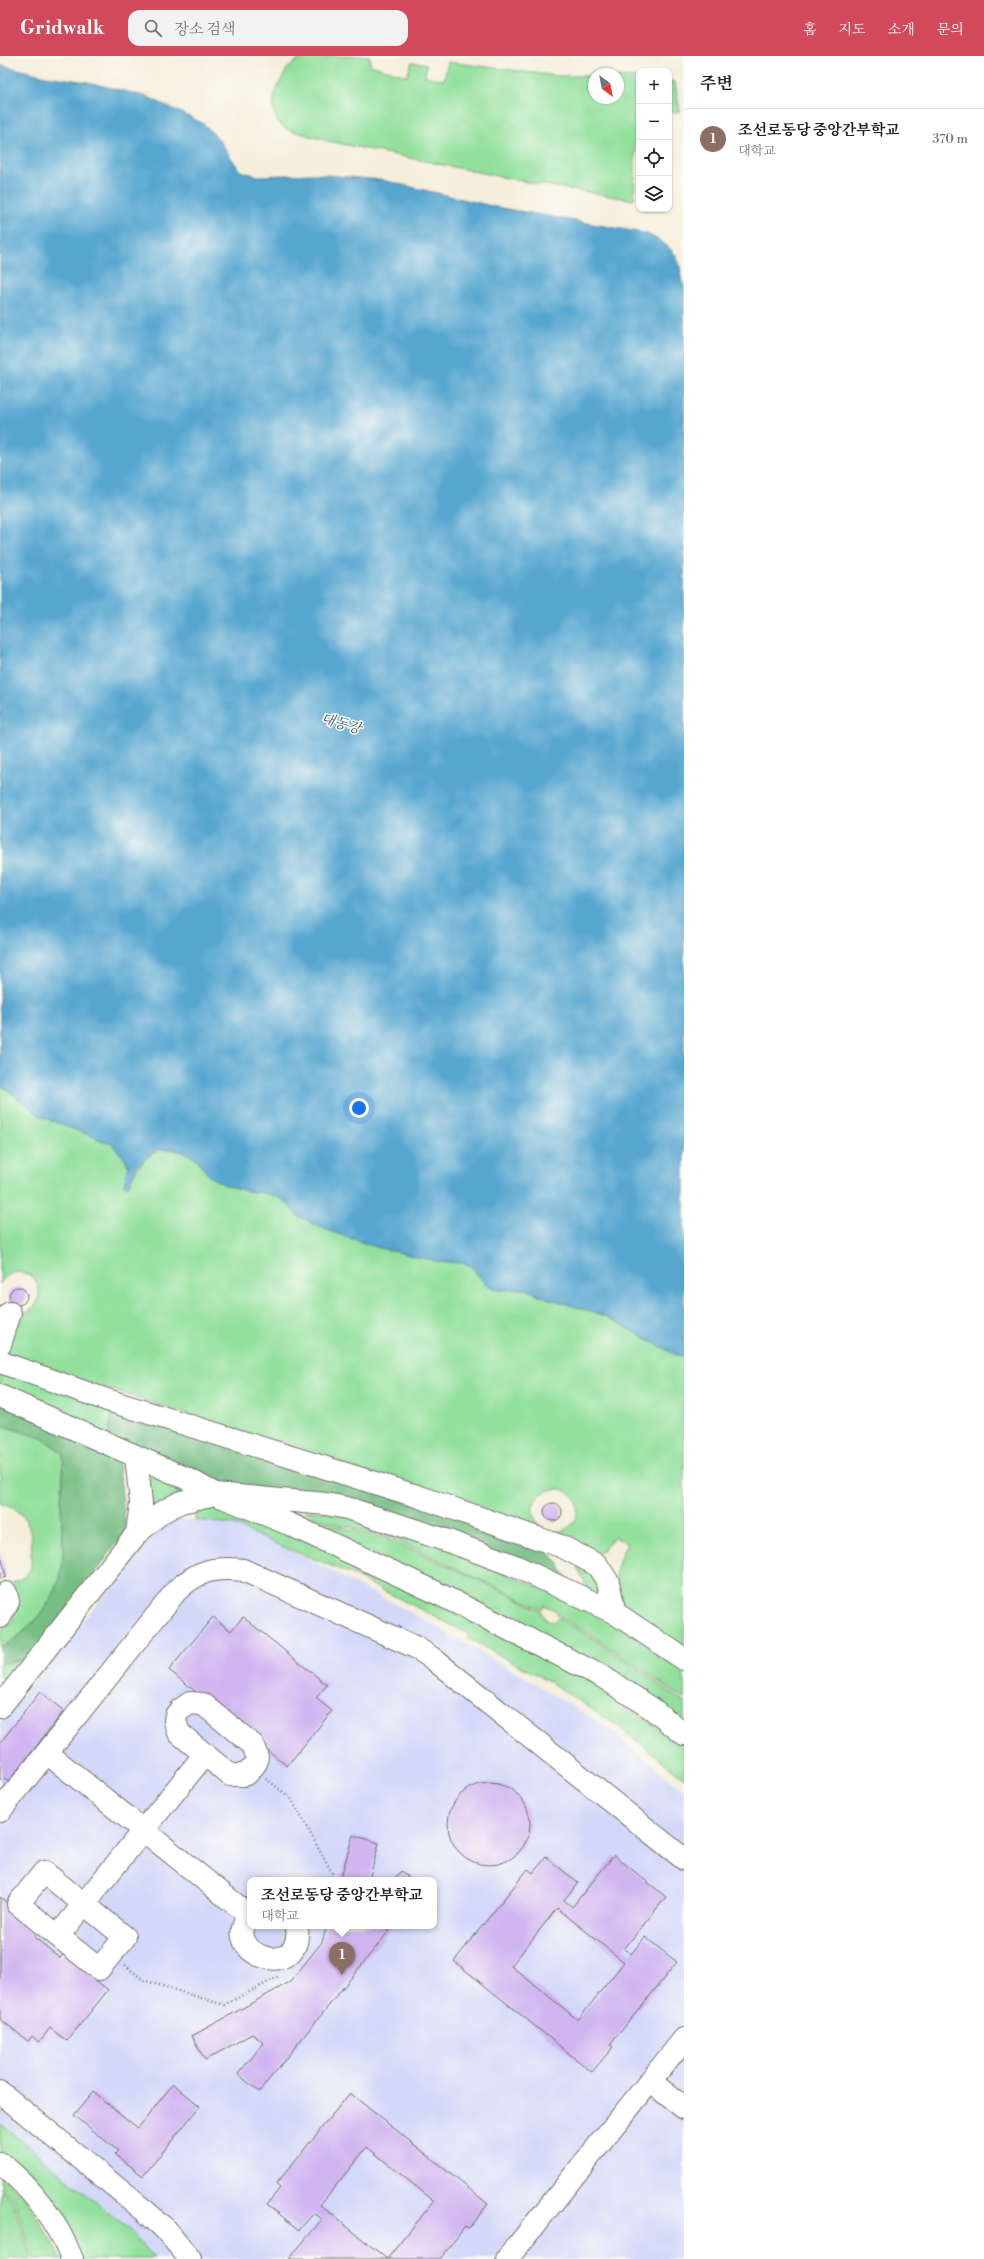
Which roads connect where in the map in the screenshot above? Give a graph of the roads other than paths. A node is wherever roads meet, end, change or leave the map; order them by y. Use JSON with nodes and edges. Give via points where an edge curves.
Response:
{"nodes":[{"id":1,"x":10,"y":1313,"type":"dead end"},
{"id":2,"x":0,"y":1345,"type":"edge"},
{"id":3,"x":0,"y":1362,"type":"edge"},
{"id":4,"x":0,"y":1396,"type":"edge"},
{"id":5,"x":136,"y":1456,"type":"junction"},
{"id":6,"x":215,"y":1494,"type":"junction"},
{"id":7,"x":137,"y":1533,"type":"junction"},
{"id":8,"x":6,"y":1593,"type":"dead end"},
{"id":9,"x":615,"y":1613,"type":"junction"},
{"id":10,"x":0,"y":1617,"type":"edge"},
{"id":11,"x":684,"y":1659,"type":"edge"},
{"id":12,"x":0,"y":1707,"type":"edge"},
{"id":13,"x":684,"y":1734,"type":"edge"},
{"id":14,"x":47,"y":1753,"type":"junction"},
{"id":15,"x":205,"y":1754,"type":"junction"},
{"id":16,"x":0,"y":1811,"type":"edge"},
{"id":17,"x":143,"y":1831,"type":"junction"},
{"id":18,"x":684,"y":1859,"type":"edge"},
{"id":19,"x":84,"y":1904,"type":"junction"},
{"id":20,"x":247,"y":1913,"type":"edge"},
{"id":21,"x":247,"y":1921,"type":"edge"},
{"id":22,"x":297,"y":1929,"type":"edge"},
{"id":23,"x":58,"y":1936,"type":"junction"},
{"id":24,"x":684,"y":2039,"type":"edge"},
{"id":25,"x":650,"y":2081,"type":"junction"},
{"id":26,"x":0,"y":2092,"type":"edge"},
{"id":27,"x":684,"y":2108,"type":"edge"},
{"id":28,"x":0,"y":2163,"type":"edge"},
{"id":29,"x":72,"y":2259,"type":"edge"},
{"id":30,"x":190,"y":2259,"type":"edge"},
{"id":31,"x":507,"y":2259,"type":"edge"}],
"edges":[{"from":1,"to":2,"type":"street"},
{"from":3,"to":9,"type":"street","via":[[107,1400],[544,1533],[597,1565],[608,1582]]},
{"from":4,"to":5,"type":"street"},
{"from":5,"to":6,"type":"street"},
{"from":5,"to":7,"type":"street","via":[[141,1503]]},
{"from":6,"to":7,"type":"street","via":[[174,1505]]},
{"from":6,"to":9,"type":"street","via":[[326,1504],[369,1515],[515,1566]]},
{"from":6,"to":13,"type":"street","via":[[289,1524],[420,1584],[603,1677],[651,1708]]},
{"from":7,"to":12,"type":"street"},
{"from":8,"to":10,"type":"street","via":[[8,1602]]},
{"from":9,"to":11,"type":"street"},
{"from":14,"to":16,"type":"street"},
{"from":14,"to":17,"type":"street"},
{"from":14,"to":18,"type":"street","via":[[177,1590],[190,1578],[205,1571],[223,1568],[243,1570],[426,1654]]},
{"from":15,"to":15,"type":"street","via":[[179,1734],[176,1728],[175,1721],[180,1710],[190,1703],[203,1704],[253,1745],[257,1757],[253,1768],[243,1775],[230,1774]]},
{"from":15,"to":17,"type":"street"},
{"from":17,"to":19,"type":"street"},
{"from":17,"to":20,"type":"street"},
{"from":19,"to":23,"type":"street"},
{"from":19,"to":23,"type":"street","via":[[44,1872],[18,1904]]},
{"from":19,"to":23,"type":"street","via":[[125,1937],[99,1969]]},
{"from":21,"to":22,"type":"street","via":[[243,1936],[251,1952],[267,1960],[296,1953]]},
{"from":24,"to":25,"type":"street"},
{"from":25,"to":27,"type":"street"},
{"from":25,"to":31,"type":"street"},
{"from":26,"to":30,"type":"street","via":[[145,2211],[164,2228]]},
{"from":28,"to":29,"type":"street","via":[[44,2205]]}]}
